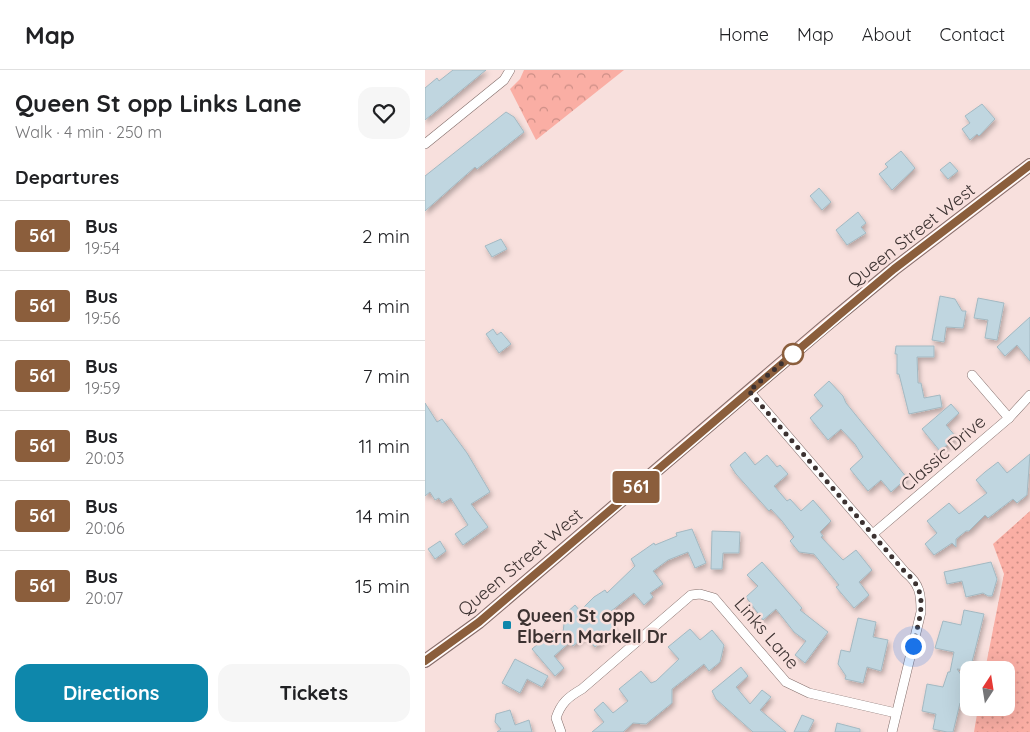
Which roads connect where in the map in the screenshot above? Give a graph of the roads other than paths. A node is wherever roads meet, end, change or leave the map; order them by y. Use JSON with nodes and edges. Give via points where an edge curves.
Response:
{"nodes":[{"id":1,"x":510,"y":70,"type":"edge"},
{"id":2,"x":425,"y":144,"type":"edge"},
{"id":3,"x":1030,"y":165,"type":"edge"},
{"id":4,"x":973,"y":375,"type":"dead end"},
{"id":5,"x":749,"y":391,"type":"junction"},
{"id":6,"x":1030,"y":395,"type":"edge"},
{"id":7,"x":1009,"y":418,"type":"junction"},
{"id":8,"x":874,"y":533,"type":"junction"},
{"id":9,"x":425,"y":661,"type":"edge"},
{"id":10,"x":896,"y":713,"type":"junction"},
{"id":11,"x":561,"y":732,"type":"edge"},
{"id":12,"x":892,"y":732,"type":"edge"}],
"edges":[{"from":1,"to":2,"type":"street","via":[[504,80]]},
{"from":3,"to":5,"type":"main road","name":"Queen Street West","via":[[894,269]]},
{"from":4,"to":7,"type":"street"},
{"from":5,"to":8,"type":"street"},
{"from":5,"to":9,"type":"main road","name":"Queen Street West","via":[[479,622]]},
{"from":6,"to":7,"type":"street","name":"Classic Drive"},
{"from":7,"to":8,"type":"street","name":"Classic Drive"},
{"from":8,"to":10,"type":"street","via":[[916,581],[921,593],[921,612]]},
{"from":10,"to":11,"type":"street","name":"Links Lane","via":[[809,693],[786,682],[714,598],[701,594],[691,595],[582,689],[568,697],[556,718]]},
{"from":10,"to":12,"type":"street"}]}
